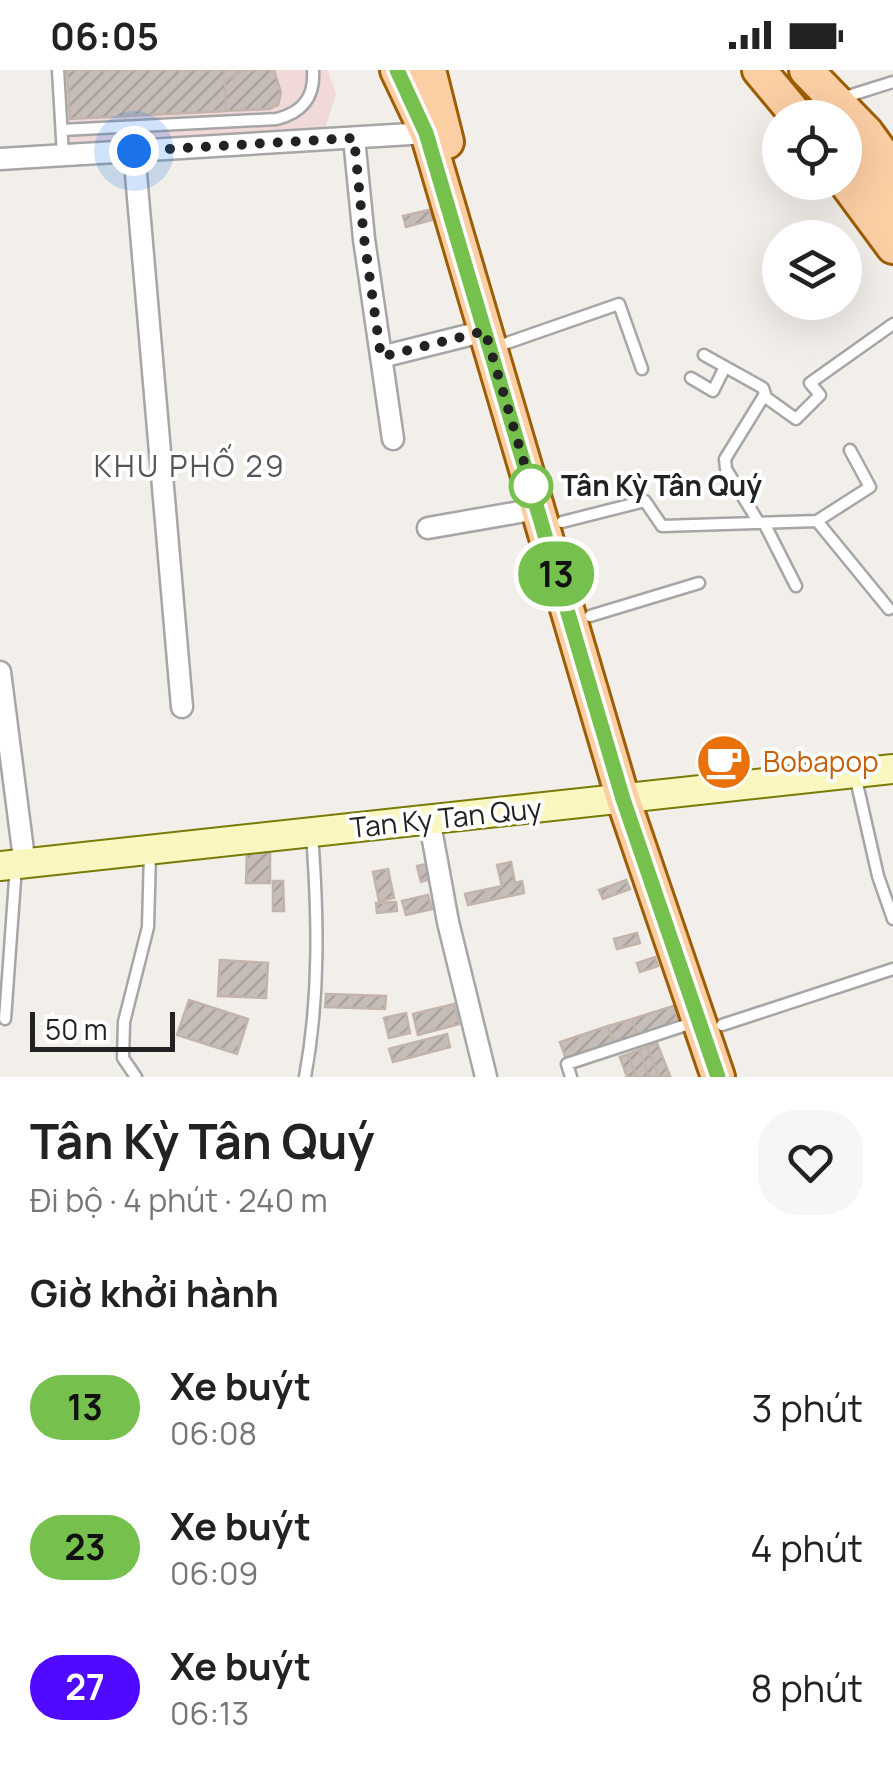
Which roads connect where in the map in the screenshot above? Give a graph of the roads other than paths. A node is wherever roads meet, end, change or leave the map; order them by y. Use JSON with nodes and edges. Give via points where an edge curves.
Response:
{"nodes":[{"id":1,"x":58,"y":70,"type":"edge"},
{"id":2,"x":313,"y":70,"type":"edge"},
{"id":3,"x":397,"y":70,"type":"edge"},
{"id":4,"x":428,"y":70,"type":"edge"},
{"id":5,"x":759,"y":70,"type":"edge"},
{"id":6,"x":806,"y":70,"type":"edge"},
{"id":7,"x":893,"y":82,"type":"edge"},
{"id":8,"x":797,"y":100,"type":"edge"},
{"id":9,"x":818,"y":100,"type":"edge"},
{"id":10,"x":862,"y":101,"type":"edge"},
{"id":11,"x":241,"y":121,"type":"junction"},
{"id":12,"x":62,"y":130,"type":"junction"},
{"id":13,"x":862,"y":132,"type":"edge"},
{"id":14,"x":426,"y":133,"type":"junction"},
{"id":15,"x":354,"y":138,"type":"junction"},
{"id":16,"x":243,"y":144,"type":"junction"},
{"id":17,"x":134,"y":151,"type":"junction"},
{"id":18,"x":63,"y":155,"type":"junction"},
{"id":19,"x":0,"y":159,"type":"edge"},
{"id":20,"x":862,"y":167,"type":"edge"},
{"id":21,"x":893,"y":170,"type":"edge"},
{"id":22,"x":858,"y":200,"type":"edge"},
{"id":23,"x":893,"y":206,"type":"edge"},
{"id":24,"x":893,"y":247,"type":"edge"},
{"id":25,"x":893,"y":324,"type":"edge"},
{"id":26,"x":496,"y":337,"type":"junction"},
{"id":27,"x":704,"y":355,"type":"dead end"},
{"id":28,"x":381,"y":357,"type":"junction"},
{"id":29,"x":724,"y":367,"type":"junction"},
{"id":30,"x":642,"y":369,"type":"dead end"},
{"id":31,"x":691,"y":378,"type":"dead end"},
{"id":32,"x":764,"y":395,"type":"junction"},
{"id":33,"x":394,"y":439,"type":"dead end"},
{"id":34,"x":850,"y":450,"type":"dead end"},
{"id":35,"x":550,"y":515,"type":"junction"},
{"id":36,"x":817,"y":521,"type":"junction"},
{"id":37,"x":761,"y":523,"type":"junction"},
{"id":38,"x":428,"y":528,"type":"dead end"},
{"id":39,"x":699,"y":584,"type":"dead end"},
{"id":40,"x":796,"y":586,"type":"dead end"},
{"id":41,"x":889,"y":609,"type":"dead end"},
{"id":42,"x":590,"y":616,"type":"junction"},
{"id":43,"x":0,"y":672,"type":"edge"},
{"id":44,"x":182,"y":707,"type":"dead end"},
{"id":45,"x":4,"y":724,"type":"edge"},
{"id":46,"x":893,"y":769,"type":"edge"},
{"id":47,"x":854,"y":774,"type":"junction"},
{"id":48,"x":634,"y":798,"type":"junction"},
{"id":49,"x":430,"y":818,"type":"junction"},
{"id":50,"x":312,"y":834,"type":"junction"},
{"id":51,"x":150,"y":852,"type":"junction"},
{"id":52,"x":14,"y":866,"type":"edge"},
{"id":53,"x":893,"y":919,"type":"edge"},
{"id":54,"x":893,"y":970,"type":"edge"},
{"id":55,"x":5,"y":1018,"type":"dead end"},
{"id":56,"x":710,"y":1023,"type":"junction"},
{"id":57,"x":136,"y":1077,"type":"edge"},
{"id":58,"x":305,"y":1077,"type":"edge"},
{"id":59,"x":486,"y":1077,"type":"edge"},
{"id":60,"x":571,"y":1077,"type":"edge"},
{"id":61,"x":718,"y":1077,"type":"edge"},
{"id":62,"x":739,"y":1077,"type":"edge"}],
"edges":[{"from":1,"to":12,"type":"lane"},
{"from":2,"to":11,"type":"lane","via":[[302,109]]},
{"from":3,"to":14,"type":"main road"},
{"from":4,"to":26,"type":"main road"},
{"from":5,"to":8,"type":"main road"},
{"from":6,"to":9,"type":"main road"},
{"from":7,"to":10,"type":"lane"},
{"from":11,"to":12,"type":"lane"},
{"from":11,"to":16,"type":"lane"},
{"from":12,"to":18,"type":"lane"},
{"from":13,"to":21,"type":"main road"},
{"from":14,"to":15,"type":"street"},
{"from":14,"to":26,"type":"main road"},
{"from":15,"to":16,"type":"street"},
{"from":15,"to":28,"type":"street"},
{"from":16,"to":17,"type":"street"},
{"from":17,"to":18,"type":"street"},
{"from":17,"to":44,"type":"street"},
{"from":18,"to":19,"type":"street"},
{"from":20,"to":23,"type":"main road"},
{"from":22,"to":24,"type":"main road"},
{"from":25,"to":32,"type":"lane","via":[[810,383],[820,396],[796,419]]},
{"from":26,"to":28,"type":"street"},
{"from":26,"to":30,"type":"lane","via":[[619,304]]},
{"from":26,"to":35,"type":"main road"},
{"from":27,"to":29,"type":"lane"},
{"from":28,"to":33,"type":"street"},
{"from":29,"to":31,"type":"lane","via":[[713,391]]},
{"from":29,"to":32,"type":"lane","via":[[763,388]]},
{"from":32,"to":37,"type":"lane","via":[[724,459]]},
{"from":34,"to":36,"type":"lane","via":[[870,486]]},
{"from":35,"to":37,"type":"lane","via":[[645,501],[662,526]]},
{"from":35,"to":38,"type":"street"},
{"from":35,"to":42,"type":"main road"},
{"from":35,"to":48,"type":"main road"},
{"from":36,"to":37,"type":"lane"},
{"from":36,"to":41,"type":"lane"},
{"from":37,"to":40,"type":"lane"},
{"from":39,"to":42,"type":"lane"},
{"from":42,"to":48,"type":"main road"},
{"from":43,"to":45,"type":"street"},
{"from":45,"to":52,"type":"street"},
{"from":46,"to":47,"type":"main road","name":"Tan Ky Tan Quy"},
{"from":47,"to":48,"type":"main road","name":"Tan Ky Tan Quy"},
{"from":47,"to":53,"type":"lane"},
{"from":48,"to":49,"type":"main road","name":"Tan Ky Tan Quy"},
{"from":48,"to":56,"type":"main road"},
{"from":49,"to":50,"type":"main road","name":"Tan Ky Tan Quy"},
{"from":49,"to":59,"type":"street"},
{"from":50,"to":51,"type":"main road","name":"Tan Ky Tan Quy"},
{"from":50,"to":58,"type":"lane","via":[[318,924]]},
{"from":51,"to":52,"type":"main road","name":"Tan Ky Tan Quy"},
{"from":51,"to":57,"type":"lane","via":[[148,927],[124,1022],[123,1058]]},
{"from":52,"to":55,"type":"lane"},
{"from":54,"to":56,"type":"lane"},
{"from":56,"to":60,"type":"lane","via":[[567,1064]]},
{"from":56,"to":61,"type":"main road"},
{"from":56,"to":62,"type":"main road"}]}
